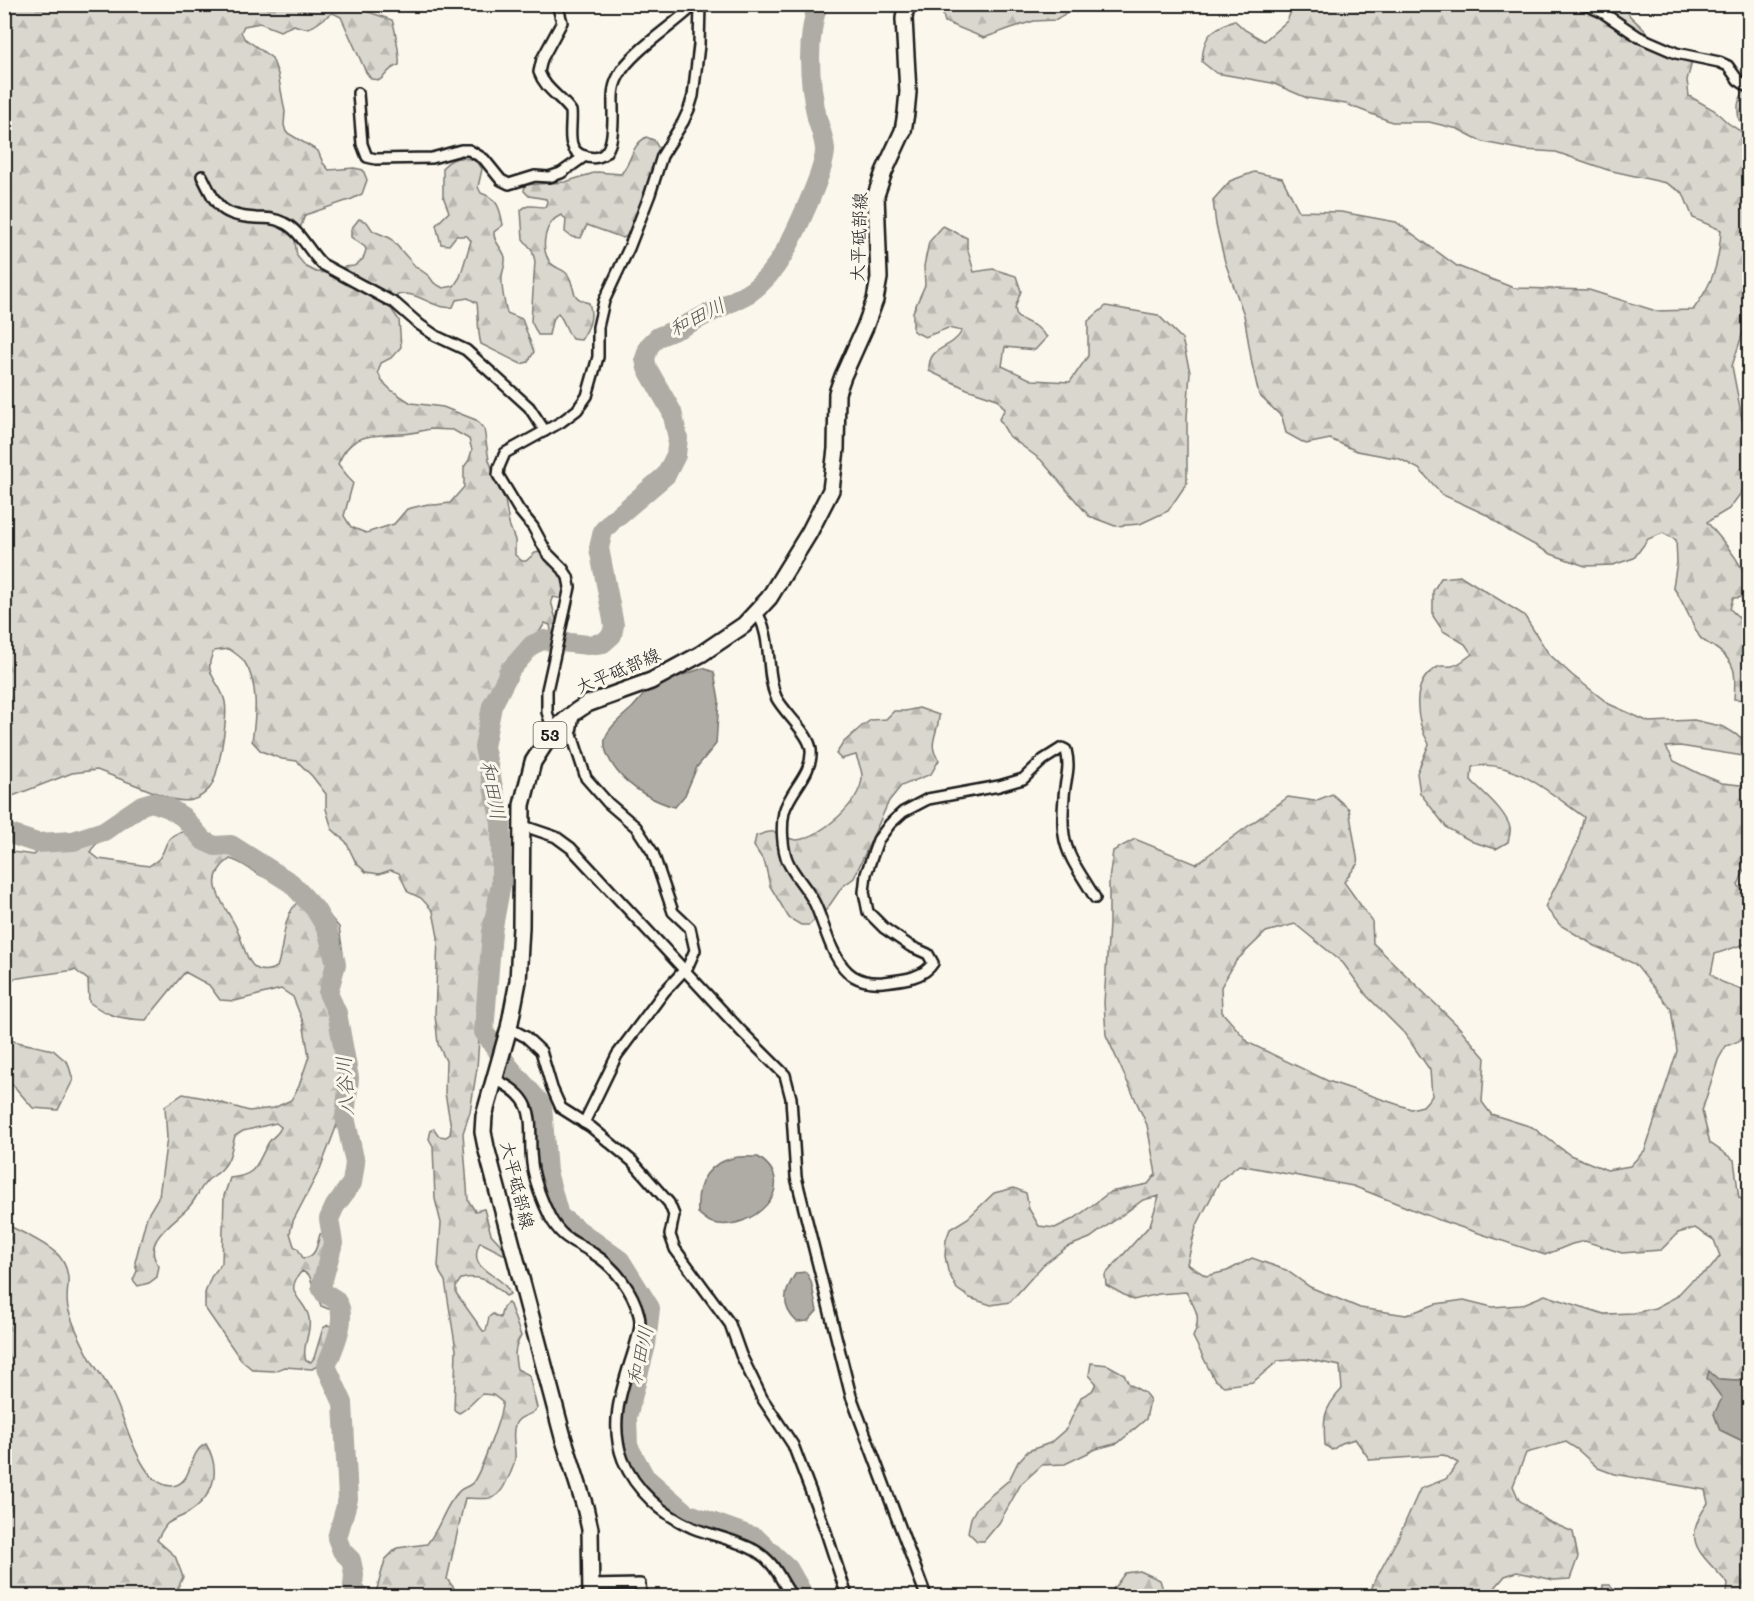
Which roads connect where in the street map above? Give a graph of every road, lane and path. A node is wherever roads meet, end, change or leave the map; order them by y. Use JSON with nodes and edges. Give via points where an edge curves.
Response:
{"nodes":[{"id":1,"x":557,"y":4,"type":"edge"},
{"id":2,"x":692,"y":4,"type":"edge"},
{"id":3,"x":700,"y":4,"type":"edge"},
{"id":4,"x":906,"y":4,"type":"edge"},
{"id":5,"x":1583,"y":4,"type":"edge"},
{"id":6,"x":1749,"y":88,"type":"edge"},
{"id":7,"x":358,"y":93,"type":"dead end"},
{"id":8,"x":585,"y":156,"type":"junction"},
{"id":9,"x":202,"y":176,"type":"dead end"},
{"id":10,"x":545,"y":431,"type":"junction"},
{"id":11,"x":757,"y":612,"type":"junction"},
{"id":12,"x":575,"y":712,"type":"junction"},
{"id":13,"x":552,"y":731,"type":"junction"},
{"id":14,"x":521,"y":825,"type":"junction"},
{"id":15,"x":1095,"y":898,"type":"dead end"},
{"id":16,"x":684,"y":969,"type":"junction"},
{"id":17,"x":509,"y":1028,"type":"junction"},
{"id":18,"x":494,"y":1079,"type":"junction"},
{"id":19,"x":584,"y":1123,"type":"junction"},
{"id":20,"x":590,"y":1591,"type":"edge"},
{"id":21,"x":641,"y":1596,"type":"edge"},
{"id":22,"x":792,"y":1596,"type":"edge"},
{"id":23,"x":847,"y":1596,"type":"edge"},
{"id":24,"x":926,"y":1596,"type":"edge"}],
"edges":[{"from":1,"to":8,"type":"street","via":[[562,22],[539,72],[545,86],[571,111],[571,142]]},
{"from":2,"to":8,"type":"street","via":[[624,66],[615,84],[615,124],[610,144],[595,158]]},
{"from":3,"to":10,"type":"street","via":[[693,96],[683,122],[662,156],[629,248],[604,301],[593,378],[577,410]]},
{"from":4,"to":11,"type":"main road","name":"大平砥部線","number":"53","via":[[906,113],[903,131],[876,195],[879,278],[875,300],[837,393],[831,490]]},
{"from":5,"to":6,"type":"street","via":[[1639,37],[1676,53],[1728,66]]},
{"from":7,"to":8,"type":"street","via":[[362,144],[367,157],[432,158],[469,150],[509,184],[561,173]]},
{"from":9,"to":10,"type":"street","via":[[220,208],[239,216],[284,222],[322,264],[396,304],[436,336],[466,350],[529,407]]},
{"from":10,"to":13,"type":"street","via":[[506,453],[498,475],[547,552],[563,569],[570,586],[548,690],[547,712]]},
{"from":11,"to":12,"type":"main road","name":"大平砥部線","number":"53","via":[[744,625],[651,681]]},
{"from":11,"to":15,"type":"street","via":[[765,630],[776,696],[811,747],[805,775],[784,812],[783,841],[788,861],[815,904],[842,965],[852,976],[870,983],[906,979],[929,970],[933,963],[928,954],[884,928],[868,912],[866,874],[878,840],[890,824],[928,799],[1023,779],[1062,748],[1070,766],[1064,794],[1063,834],[1081,878]]},
{"from":12,"to":13,"type":"main road","name":"大平砥部線","number":"53"},
{"from":12,"to":16,"type":"street","via":[[571,732],[586,778],[636,827],[653,853],[673,912],[690,928],[695,950]]},
{"from":13,"to":14,"type":"main road","name":"大平砥部線","number":"53","via":[[533,762]]},
{"from":14,"to":16,"type":"street","via":[[556,837],[571,848]]},
{"from":14,"to":17,"type":"main road","name":"大平砥部線","number":"53","via":[[520,958]]},
{"from":16,"to":19,"type":"street","via":[[617,1055]]},
{"from":16,"to":24,"type":"street","via":[[785,1075],[791,1098],[796,1177],[851,1396]]},
{"from":17,"to":18,"type":"main road","name":"大平砥部線","number":"53"},
{"from":17,"to":19,"type":"street","via":[[541,1051],[561,1108]]},
{"from":18,"to":20,"type":"main road","name":"大平砥部線","number":"53","via":[[483,1132],[585,1507],[590,1529]]},
{"from":18,"to":22,"type":"street","via":[[518,1093],[526,1104],[533,1170],[551,1218],[567,1240],[592,1252],[615,1272],[637,1309],[639,1331],[616,1421],[620,1449],[630,1473],[647,1498],[680,1521],[757,1551],[776,1568]]},
{"from":19,"to":23,"type":"street","via":[[632,1161],[669,1203],[674,1215],[670,1235],[675,1249],[730,1324],[762,1398],[793,1445]]},
{"from":20,"to":21,"type":"street","via":[[640,1584]]}]}
